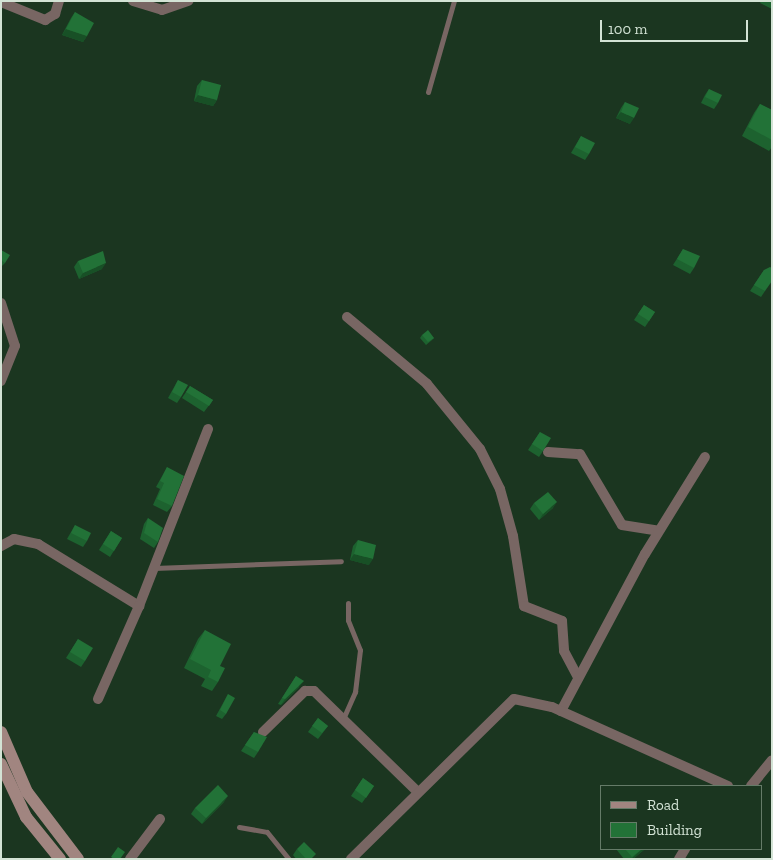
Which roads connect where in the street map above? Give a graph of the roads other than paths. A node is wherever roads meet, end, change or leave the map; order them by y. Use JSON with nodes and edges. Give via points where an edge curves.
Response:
{"nodes":[{"id":1,"x":59,"y":1,"type":"edge"},
{"id":2,"x":133,"y":1,"type":"edge"},
{"id":3,"x":188,"y":1,"type":"edge"},
{"id":4,"x":454,"y":1,"type":"edge"},
{"id":5,"x":1,"y":2,"type":"edge"},
{"id":6,"x":428,"y":92,"type":"dead end"},
{"id":7,"x":1,"y":303,"type":"edge"},
{"id":8,"x":347,"y":317,"type":"dead end"},
{"id":9,"x":1,"y":381,"type":"edge"},
{"id":10,"x":208,"y":429,"type":"dead end"},
{"id":11,"x":548,"y":452,"type":"edge"},
{"id":12,"x":705,"y":457,"type":"dead end"},
{"id":13,"x":659,"y":531,"type":"junction"},
{"id":14,"x":1,"y":546,"type":"edge"},
{"id":15,"x":340,"y":561,"type":"dead end"},
{"id":16,"x":154,"y":568,"type":"junction"},
{"id":17,"x":348,"y":603,"type":"dead end"},
{"id":18,"x":139,"y":606,"type":"junction"},
{"id":19,"x":578,"y":677,"type":"junction"},
{"id":20,"x":98,"y":699,"type":"dead end"},
{"id":21,"x":561,"y":711,"type":"junction"},
{"id":22,"x":343,"y":719,"type":"junction"},
{"id":23,"x":1,"y":732,"type":"edge"},
{"id":24,"x":263,"y":732,"type":"dead end"},
{"id":25,"x":772,"y":760,"type":"edge"},
{"id":26,"x":1,"y":764,"type":"edge"},
{"id":27,"x":726,"y":785,"type":"edge"},
{"id":28,"x":751,"y":785,"type":"edge"},
{"id":29,"x":418,"y":792,"type":"junction"},
{"id":30,"x":160,"y":819,"type":"dead end"},
{"id":31,"x":239,"y":828,"type":"dead end"},
{"id":32,"x":60,"y":859,"type":"edge"},
{"id":33,"x":78,"y":859,"type":"edge"},
{"id":34,"x":130,"y":859,"type":"edge"},
{"id":35,"x":289,"y":859,"type":"edge"},
{"id":36,"x":351,"y":859,"type":"edge"}],
"edges":[{"from":1,"to":5,"type":"street","via":[[55,14],[45,20]]},
{"from":2,"to":3,"type":"street","via":[[162,10]]},
{"from":4,"to":6,"type":"lane"},
{"from":7,"to":9,"type":"street","via":[[15,346]]},
{"from":8,"to":19,"type":"street","via":[[428,384],[480,449],[500,489],[513,536],[524,606],[562,622],[564,651]]},
{"from":10,"to":16,"type":"street"},
{"from":11,"to":13,"type":"street","via":[[580,454],[622,524]]},
{"from":12,"to":13,"type":"street"},
{"from":13,"to":19,"type":"street"},
{"from":14,"to":18,"type":"street","via":[[14,539],[38,544]]},
{"from":15,"to":16,"type":"lane"},
{"from":16,"to":18,"type":"street"},
{"from":17,"to":22,"type":"lane","via":[[348,620],[360,650],[355,692]]},
{"from":18,"to":20,"type":"street"},
{"from":19,"to":21,"type":"street"},
{"from":21,"to":27,"type":"street"},
{"from":21,"to":29,"type":"street","via":[[532,699],[514,699]]},
{"from":22,"to":24,"type":"street","via":[[309,689]]},
{"from":22,"to":29,"type":"street"},
{"from":23,"to":33,"type":"main road","via":[[27,792]]},
{"from":25,"to":28,"type":"street"},
{"from":26,"to":32,"type":"main road","via":[[26,817]]},
{"from":29,"to":36,"type":"street"},
{"from":30,"to":34,"type":"street"},
{"from":31,"to":35,"type":"lane","via":[[267,832]]}]}
